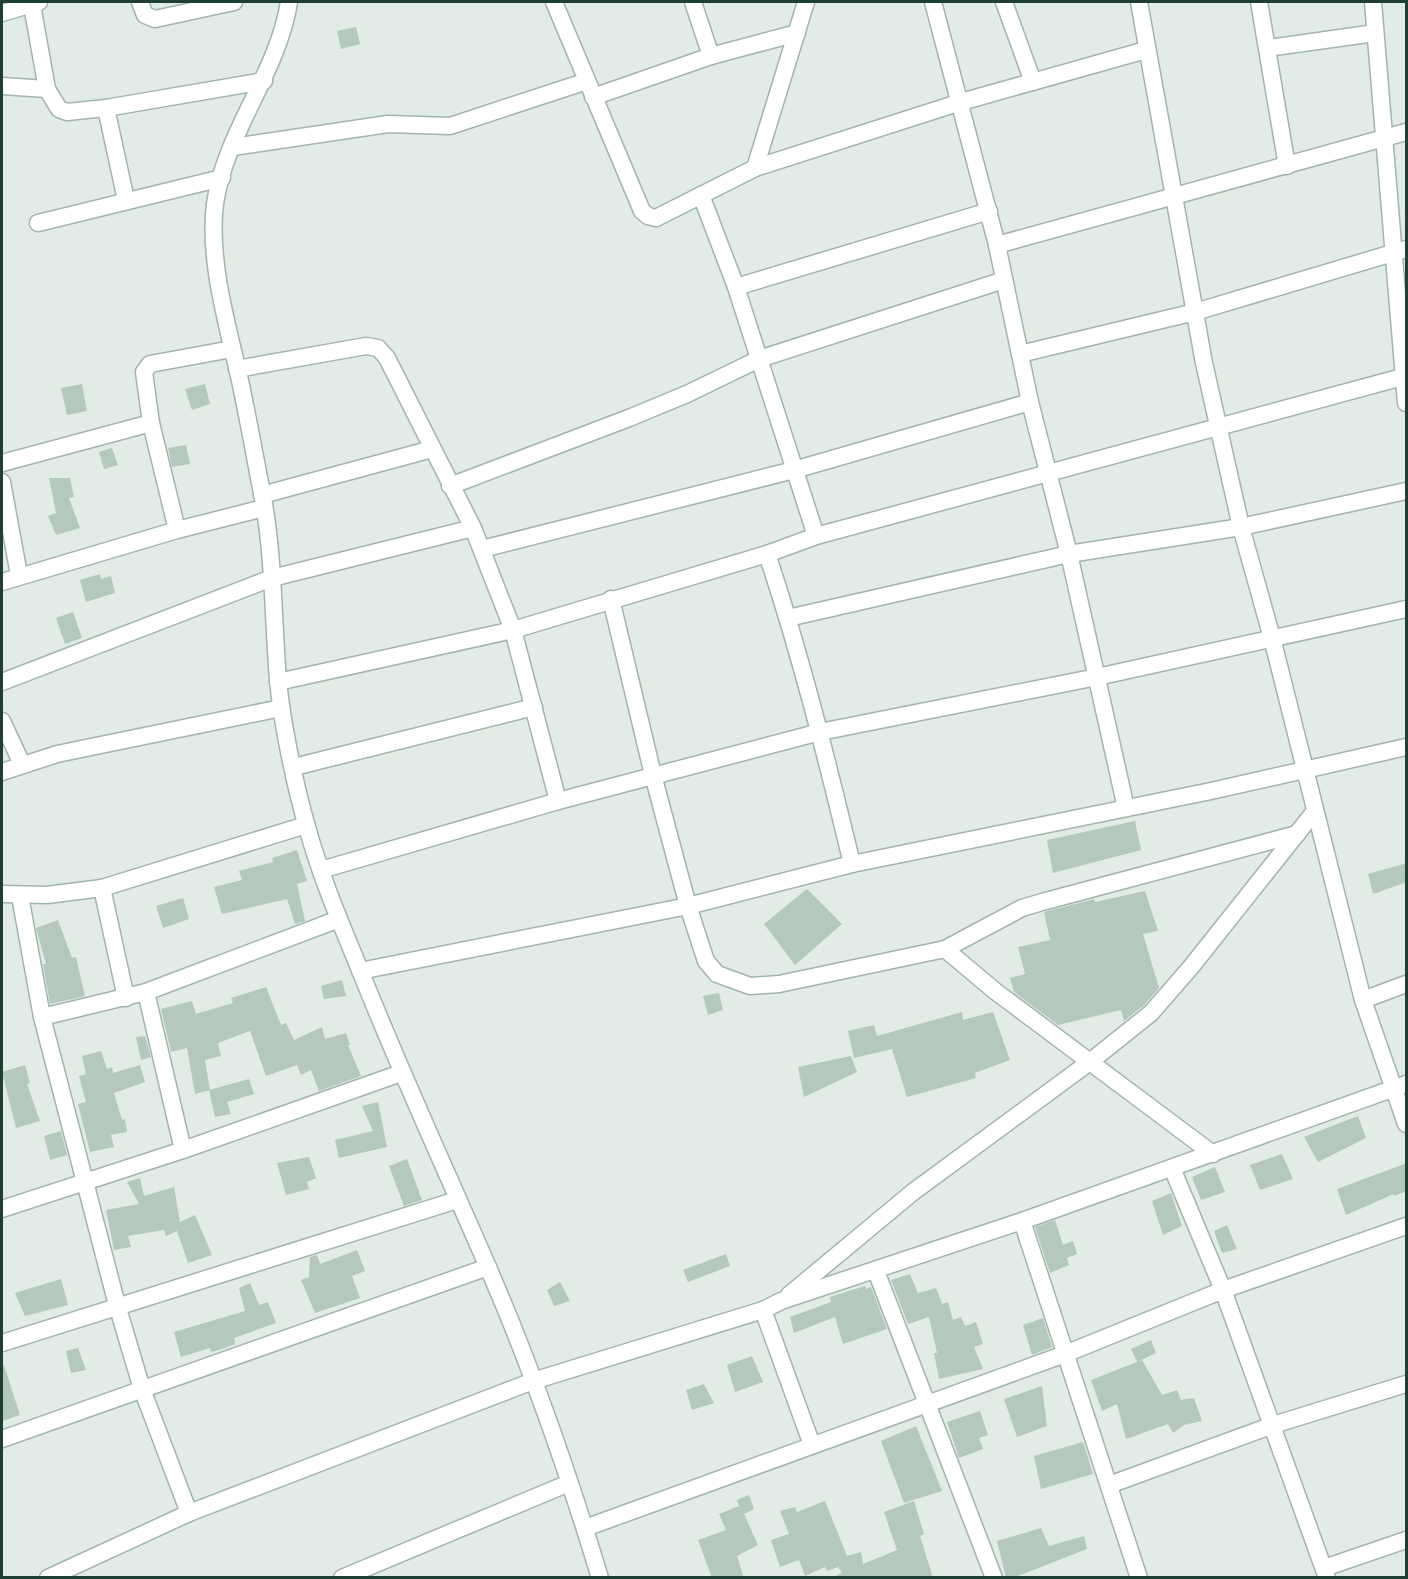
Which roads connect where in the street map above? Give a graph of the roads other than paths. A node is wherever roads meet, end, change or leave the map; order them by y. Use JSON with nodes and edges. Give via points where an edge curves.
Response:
{"nodes":[{"id":1,"x":140,"y":2,"type":"edge"},
{"id":2,"x":234,"y":2,"type":"edge"},
{"id":3,"x":289,"y":2,"type":"edge"},
{"id":4,"x":554,"y":2,"type":"edge"},
{"id":5,"x":693,"y":2,"type":"edge"},
{"id":6,"x":806,"y":2,"type":"edge"},
{"id":7,"x":933,"y":2,"type":"edge"},
{"id":8,"x":1004,"y":2,"type":"edge"},
{"id":9,"x":1139,"y":2,"type":"edge"},
{"id":10,"x":1259,"y":2,"type":"edge"},
{"id":11,"x":36,"y":3,"type":"edge"},
{"id":12,"x":1378,"y":3,"type":"edge"},
{"id":13,"x":2,"y":13,"type":"edge"},
{"id":14,"x":797,"y":33,"type":"junction"},
{"id":15,"x":1376,"y":33,"type":"junction"},
{"id":16,"x":1268,"y":48,"type":"junction"},
{"id":17,"x":1146,"y":50,"type":"junction"},
{"id":18,"x":711,"y":56,"type":"junction"},
{"id":19,"x":264,"y":81,"type":"junction"},
{"id":20,"x":587,"y":81,"type":"junction"},
{"id":21,"x":1033,"y":82,"type":"junction"},
{"id":22,"x":2,"y":86,"type":"edge"},
{"id":23,"x":47,"y":89,"type":"junction"},
{"id":24,"x":593,"y":97,"type":"junction"},
{"id":25,"x":961,"y":102,"type":"junction"},
{"id":26,"x":106,"y":108,"type":"junction"},
{"id":27,"x":1407,"y":132,"type":"edge"},
{"id":28,"x":1383,"y":138,"type":"junction"},
{"id":29,"x":233,"y":147,"type":"junction"},
{"id":30,"x":1287,"y":166,"type":"junction"},
{"id":31,"x":755,"y":168,"type":"junction"},
{"id":32,"x":222,"y":178,"type":"junction"},
{"id":33,"x":701,"y":195,"type":"junction"},
{"id":34,"x":1174,"y":197,"type":"junction"},
{"id":35,"x":126,"y":200,"type":"junction"},
{"id":36,"x":989,"y":211,"type":"junction"},
{"id":37,"x":38,"y":223,"type":"dead end"},
{"id":38,"x":997,"y":245,"type":"junction"},
{"id":39,"x":1400,"y":251,"type":"edge"},
{"id":40,"x":1004,"y":280,"type":"junction"},
{"id":41,"x":736,"y":287,"type":"junction"},
{"id":42,"x":1195,"y":312,"type":"junction"},
{"id":43,"x":230,"y":342,"type":"junction"},
{"id":44,"x":1020,"y":354,"type":"junction"},
{"id":45,"x":759,"y":359,"type":"junction"},
{"id":46,"x":237,"y":369,"type":"junction"},
{"id":47,"x":1405,"y":376,"type":"edge"},
{"id":48,"x":1030,"y":402,"type":"junction"},
{"id":49,"x":1407,"y":403,"type":"edge"},
{"id":50,"x":151,"y":423,"type":"junction"},
{"id":51,"x":1218,"y":428,"type":"junction"},
{"id":52,"x":432,"y":449,"type":"junction"},
{"id":53,"x":2,"y":462,"type":"edge"},
{"id":54,"x":794,"y":470,"type":"junction"},
{"id":55,"x":1048,"y":471,"type":"junction"},
{"id":56,"x":2,"y":482,"type":"edge"},
{"id":57,"x":450,"y":486,"type":"junction"},
{"id":58,"x":1407,"y":490,"type":"edge"},
{"id":59,"x":263,"y":502,"type":"junction"},
{"id":60,"x":1240,"y":527,"type":"junction"},
{"id":61,"x":473,"y":528,"type":"junction"},
{"id":62,"x":177,"y":530,"type":"junction"},
{"id":63,"x":816,"y":536,"type":"junction"},
{"id":64,"x":482,"y":549,"type":"junction"},
{"id":65,"x":767,"y":554,"type":"junction"},
{"id":66,"x":1069,"y":554,"type":"junction"},
{"id":67,"x":19,"y":575,"type":"junction"},
{"id":68,"x":272,"y":578,"type":"junction"},
{"id":69,"x":2,"y":582,"type":"edge"},
{"id":70,"x":611,"y":599,"type":"junction"},
{"id":71,"x":1407,"y":609,"type":"edge"},
{"id":72,"x":788,"y":618,"type":"junction"},
{"id":73,"x":513,"y":630,"type":"junction"},
{"id":74,"x":1272,"y":638,"type":"junction"},
{"id":75,"x":1097,"y":677,"type":"junction"},
{"id":76,"x":2,"y":682,"type":"edge"},
{"id":77,"x":278,"y":682,"type":"junction"},
{"id":78,"x":534,"y":707,"type":"junction"},
{"id":79,"x":281,"y":708,"type":"junction"},
{"id":80,"x":2,"y":721,"type":"edge"},
{"id":81,"x":820,"y":732,"type":"junction"},
{"id":82,"x":1407,"y":747,"type":"edge"},
{"id":83,"x":22,"y":764,"type":"junction"},
{"id":84,"x":294,"y":766,"type":"junction"},
{"id":85,"x":1306,"y":769,"type":"junction"},
{"id":86,"x":2,"y":772,"type":"edge"},
{"id":87,"x":653,"y":775,"type":"junction"},
{"id":88,"x":558,"y":801,"type":"junction"},
{"id":89,"x":1126,"y":808,"type":"junction"},
{"id":90,"x":1315,"y":811,"type":"junction"},
{"id":91,"x":306,"y":825,"type":"junction"},
{"id":92,"x":1297,"y":834,"type":"junction"},
{"id":93,"x":852,"y":864,"type":"junction"},
{"id":94,"x":321,"y":870,"type":"junction"},
{"id":95,"x":102,"y":888,"type":"junction"},
{"id":96,"x":2,"y":894,"type":"edge"},
{"id":97,"x":20,"y":896,"type":"junction"},
{"id":98,"x":688,"y":906,"type":"junction"},
{"id":99,"x":339,"y":919,"type":"junction"},
{"id":100,"x":945,"y":949,"type":"junction"},
{"id":101,"x":360,"y":971,"type":"junction"},
{"id":102,"x":1407,"y":984,"type":"edge"},
{"id":103,"x":146,"y":992,"type":"junction"},
{"id":104,"x":126,"y":998,"type":"junction"},
{"id":105,"x":1363,"y":1000,"type":"junction"},
{"id":106,"x":42,"y":1017,"type":"junction"},
{"id":107,"x":1091,"y":1061,"type":"junction"},
{"id":108,"x":401,"y":1073,"type":"junction"},
{"id":109,"x":1400,"y":1087,"type":"edge"},
{"id":110,"x":1407,"y":1124,"type":"edge"},
{"id":111,"x":183,"y":1150,"type":"junction"},
{"id":112,"x":1213,"y":1154,"type":"junction"},
{"id":113,"x":1172,"y":1168,"type":"junction"},
{"id":114,"x":84,"y":1182,"type":"junction"},
{"id":115,"x":457,"y":1200,"type":"junction"},
{"id":116,"x":2,"y":1209,"type":"edge"},
{"id":117,"x":1022,"y":1221,"type":"junction"},
{"id":118,"x":1407,"y":1226,"type":"edge"},
{"id":119,"x":488,"y":1267,"type":"junction"},
{"id":120,"x":876,"y":1271,"type":"junction"},
{"id":121,"x":1223,"y":1290,"type":"junction"},
{"id":122,"x":781,"y":1301,"type":"junction"},
{"id":123,"x":117,"y":1305,"type":"junction"},
{"id":124,"x":763,"y":1310,"type":"junction"},
{"id":125,"x":3,"y":1337,"type":"edge"},
{"id":126,"x":1065,"y":1354,"type":"junction"},
{"id":127,"x":533,"y":1381,"type":"junction"},
{"id":128,"x":1407,"y":1384,"type":"edge"},
{"id":129,"x":142,"y":1389,"type":"junction"},
{"id":130,"x":927,"y":1404,"type":"junction"},
{"id":131,"x":1273,"y":1425,"type":"junction"},
{"id":132,"x":2,"y":1439,"type":"edge"},
{"id":133,"x":812,"y":1445,"type":"junction"},
{"id":134,"x":569,"y":1483,"type":"junction"},
{"id":135,"x":1109,"y":1485,"type":"junction"},
{"id":136,"x":189,"y":1513,"type":"junction"},
{"id":137,"x":585,"y":1528,"type":"junction"},
{"id":138,"x":1407,"y":1540,"type":"edge"},
{"id":139,"x":1326,"y":1573,"type":"edge"},
{"id":140,"x":992,"y":1577,"type":"edge"},
{"id":141,"x":48,"y":1578,"type":"edge"},
{"id":142,"x":342,"y":1578,"type":"edge"},
{"id":143,"x":600,"y":1578,"type":"edge"},
{"id":144,"x":1139,"y":1578,"type":"edge"}],
"edges":[{"from":1,"to":2,"type":"street","via":[[145,15],[155,19]]},
{"from":3,"to":19,"type":"street"},
{"from":4,"to":20,"type":"street"},
{"from":5,"to":18,"type":"street"},
{"from":6,"to":14,"type":"street"},
{"from":7,"to":25,"type":"street"},
{"from":8,"to":21,"type":"street"},
{"from":9,"to":17,"type":"street"},
{"from":10,"to":16,"type":"street"},
{"from":11,"to":13,"type":"street"},
{"from":11,"to":23,"type":"street"},
{"from":12,"to":15,"type":"street"},
{"from":14,"to":18,"type":"street"},
{"from":14,"to":31,"type":"street"},
{"from":15,"to":16,"type":"street"},
{"from":15,"to":28,"type":"street"},
{"from":16,"to":30,"type":"street"},
{"from":17,"to":21,"type":"street"},
{"from":17,"to":34,"type":"street"},
{"from":18,"to":24,"type":"street"},
{"from":19,"to":26,"type":"street"},
{"from":19,"to":29,"type":"street"},
{"from":20,"to":24,"type":"street"},
{"from":20,"to":29,"type":"street","via":[[450,126],[388,124]]},
{"from":21,"to":25,"type":"street"},
{"from":22,"to":23,"type":"street"},
{"from":23,"to":26,"type":"street","via":[[54,105],[67,112]]},
{"from":24,"to":33,"type":"street","via":[[642,212],[656,218]]},
{"from":25,"to":31,"type":"street"},
{"from":25,"to":36,"type":"street"},
{"from":26,"to":35,"type":"street"},
{"from":27,"to":28,"type":"street"},
{"from":28,"to":30,"type":"street"},
{"from":28,"to":39,"type":"street"},
{"from":29,"to":32,"type":"street"},
{"from":30,"to":34,"type":"street"},
{"from":31,"to":33,"type":"street"},
{"from":32,"to":35,"type":"street"},
{"from":32,"to":43,"type":"street","via":[[215,205],[215,232],[221,301]]},
{"from":33,"to":41,"type":"street"},
{"from":34,"to":38,"type":"street"},
{"from":34,"to":42,"type":"street"},
{"from":35,"to":37,"type":"street"},
{"from":36,"to":38,"type":"street"},
{"from":36,"to":41,"type":"street"},
{"from":38,"to":40,"type":"street"},
{"from":39,"to":42,"type":"street"},
{"from":39,"to":47,"type":"street"},
{"from":40,"to":44,"type":"street"},
{"from":40,"to":45,"type":"street"},
{"from":41,"to":45,"type":"street"},
{"from":42,"to":44,"type":"street"},
{"from":42,"to":51,"type":"street"},
{"from":43,"to":46,"type":"street"},
{"from":43,"to":50,"type":"street","via":[[146,368]]},
{"from":44,"to":48,"type":"street"},
{"from":45,"to":54,"type":"street"},
{"from":45,"to":57,"type":"street","via":[[648,410]]},
{"from":46,"to":52,"type":"street","via":[[366,346],[378,348],[387,358]]},
{"from":46,"to":59,"type":"street"},
{"from":47,"to":49,"type":"street"},
{"from":47,"to":51,"type":"street"},
{"from":48,"to":54,"type":"street"},
{"from":48,"to":55,"type":"street"},
{"from":50,"to":53,"type":"street"},
{"from":50,"to":62,"type":"street"},
{"from":51,"to":55,"type":"street"},
{"from":51,"to":60,"type":"street"},
{"from":52,"to":57,"type":"street"},
{"from":52,"to":59,"type":"street"},
{"from":54,"to":63,"type":"street"},
{"from":54,"to":64,"type":"street"},
{"from":55,"to":63,"type":"street"},
{"from":55,"to":66,"type":"street"},
{"from":56,"to":67,"type":"street"},
{"from":57,"to":61,"type":"street"},
{"from":58,"to":60,"type":"street"},
{"from":59,"to":62,"type":"street"},
{"from":59,"to":68,"type":"street"},
{"from":60,"to":66,"type":"street"},
{"from":60,"to":74,"type":"street"},
{"from":61,"to":64,"type":"street"},
{"from":61,"to":68,"type":"street"},
{"from":62,"to":67,"type":"street"},
{"from":63,"to":65,"type":"street"},
{"from":64,"to":73,"type":"street"},
{"from":65,"to":70,"type":"street"},
{"from":65,"to":72,"type":"street"},
{"from":66,"to":72,"type":"street"},
{"from":66,"to":75,"type":"street"},
{"from":67,"to":69,"type":"street"},
{"from":68,"to":76,"type":"street"},
{"from":68,"to":77,"type":"street"},
{"from":70,"to":73,"type":"street"},
{"from":70,"to":87,"type":"street"},
{"from":71,"to":74,"type":"street"},
{"from":72,"to":81,"type":"street"},
{"from":73,"to":77,"type":"street"},
{"from":73,"to":78,"type":"street"},
{"from":74,"to":75,"type":"street"},
{"from":74,"to":85,"type":"street"},
{"from":75,"to":81,"type":"street"},
{"from":75,"to":89,"type":"street"},
{"from":77,"to":79,"type":"street"},
{"from":78,"to":84,"type":"street"},
{"from":78,"to":88,"type":"street"},
{"from":79,"to":83,"type":"street"},
{"from":79,"to":84,"type":"street"},
{"from":80,"to":83,"type":"street"},
{"from":81,"to":87,"type":"street"},
{"from":81,"to":93,"type":"street"},
{"from":82,"to":85,"type":"street"},
{"from":83,"to":86,"type":"street"},
{"from":84,"to":91,"type":"street"},
{"from":85,"to":89,"type":"street"},
{"from":85,"to":90,"type":"street"},
{"from":87,"to":88,"type":"street"},
{"from":87,"to":98,"type":"street"},
{"from":88,"to":94,"type":"street"},
{"from":89,"to":93,"type":"street"},
{"from":90,"to":92,"type":"street"},
{"from":90,"to":105,"type":"street"},
{"from":91,"to":94,"type":"street"},
{"from":91,"to":95,"type":"street"},
{"from":92,"to":100,"type":"street","via":[[1022,908]]},
{"from":92,"to":107,"type":"street","via":[[1151,1013]]},
{"from":93,"to":98,"type":"street"},
{"from":94,"to":99,"type":"street"},
{"from":95,"to":97,"type":"street"},
{"from":95,"to":104,"type":"street"},
{"from":96,"to":97,"type":"street"},
{"from":97,"to":106,"type":"street"},
{"from":98,"to":100,"type":"street","via":[[706,961],[717,974],[750,986],[779,984]]},
{"from":98,"to":101,"type":"street"},
{"from":99,"to":101,"type":"street"},
{"from":99,"to":103,"type":"street"},
{"from":100,"to":107,"type":"street"},
{"from":101,"to":108,"type":"street"},
{"from":102,"to":105,"type":"street"},
{"from":103,"to":104,"type":"street"},
{"from":103,"to":111,"type":"street"},
{"from":104,"to":106,"type":"street"},
{"from":105,"to":109,"type":"street"},
{"from":106,"to":114,"type":"street"},
{"from":107,"to":112,"type":"street"},
{"from":107,"to":122,"type":"street","via":[[914,1192]]},
{"from":108,"to":111,"type":"street"},
{"from":108,"to":115,"type":"street"},
{"from":109,"to":110,"type":"street"},
{"from":109,"to":112,"type":"street"},
{"from":111,"to":114,"type":"street"},
{"from":112,"to":113,"type":"street"},
{"from":113,"to":117,"type":"street"},
{"from":113,"to":121,"type":"street"},
{"from":114,"to":116,"type":"street"},
{"from":114,"to":123,"type":"street"},
{"from":115,"to":119,"type":"street"},
{"from":115,"to":123,"type":"street"},
{"from":117,"to":120,"type":"street"},
{"from":117,"to":126,"type":"street"},
{"from":118,"to":121,"type":"street"},
{"from":119,"to":127,"type":"street"},
{"from":119,"to":129,"type":"street"},
{"from":120,"to":122,"type":"street"},
{"from":120,"to":130,"type":"street"},
{"from":121,"to":126,"type":"street"},
{"from":121,"to":131,"type":"street"},
{"from":122,"to":124,"type":"street"},
{"from":123,"to":125,"type":"street"},
{"from":123,"to":129,"type":"street"},
{"from":124,"to":127,"type":"street"},
{"from":124,"to":133,"type":"street"},
{"from":126,"to":130,"type":"street"},
{"from":126,"to":135,"type":"street"},
{"from":127,"to":134,"type":"street"},
{"from":127,"to":136,"type":"street"},
{"from":128,"to":131,"type":"street"},
{"from":129,"to":132,"type":"street"},
{"from":129,"to":136,"type":"street"},
{"from":130,"to":133,"type":"street"},
{"from":130,"to":140,"type":"street"},
{"from":131,"to":135,"type":"street"},
{"from":131,"to":139,"type":"street"},
{"from":133,"to":137,"type":"street"},
{"from":134,"to":137,"type":"street"},
{"from":134,"to":142,"type":"street"},
{"from":135,"to":144,"type":"street"},
{"from":136,"to":141,"type":"street"},
{"from":137,"to":143,"type":"street"},
{"from":138,"to":139,"type":"street"}]}
